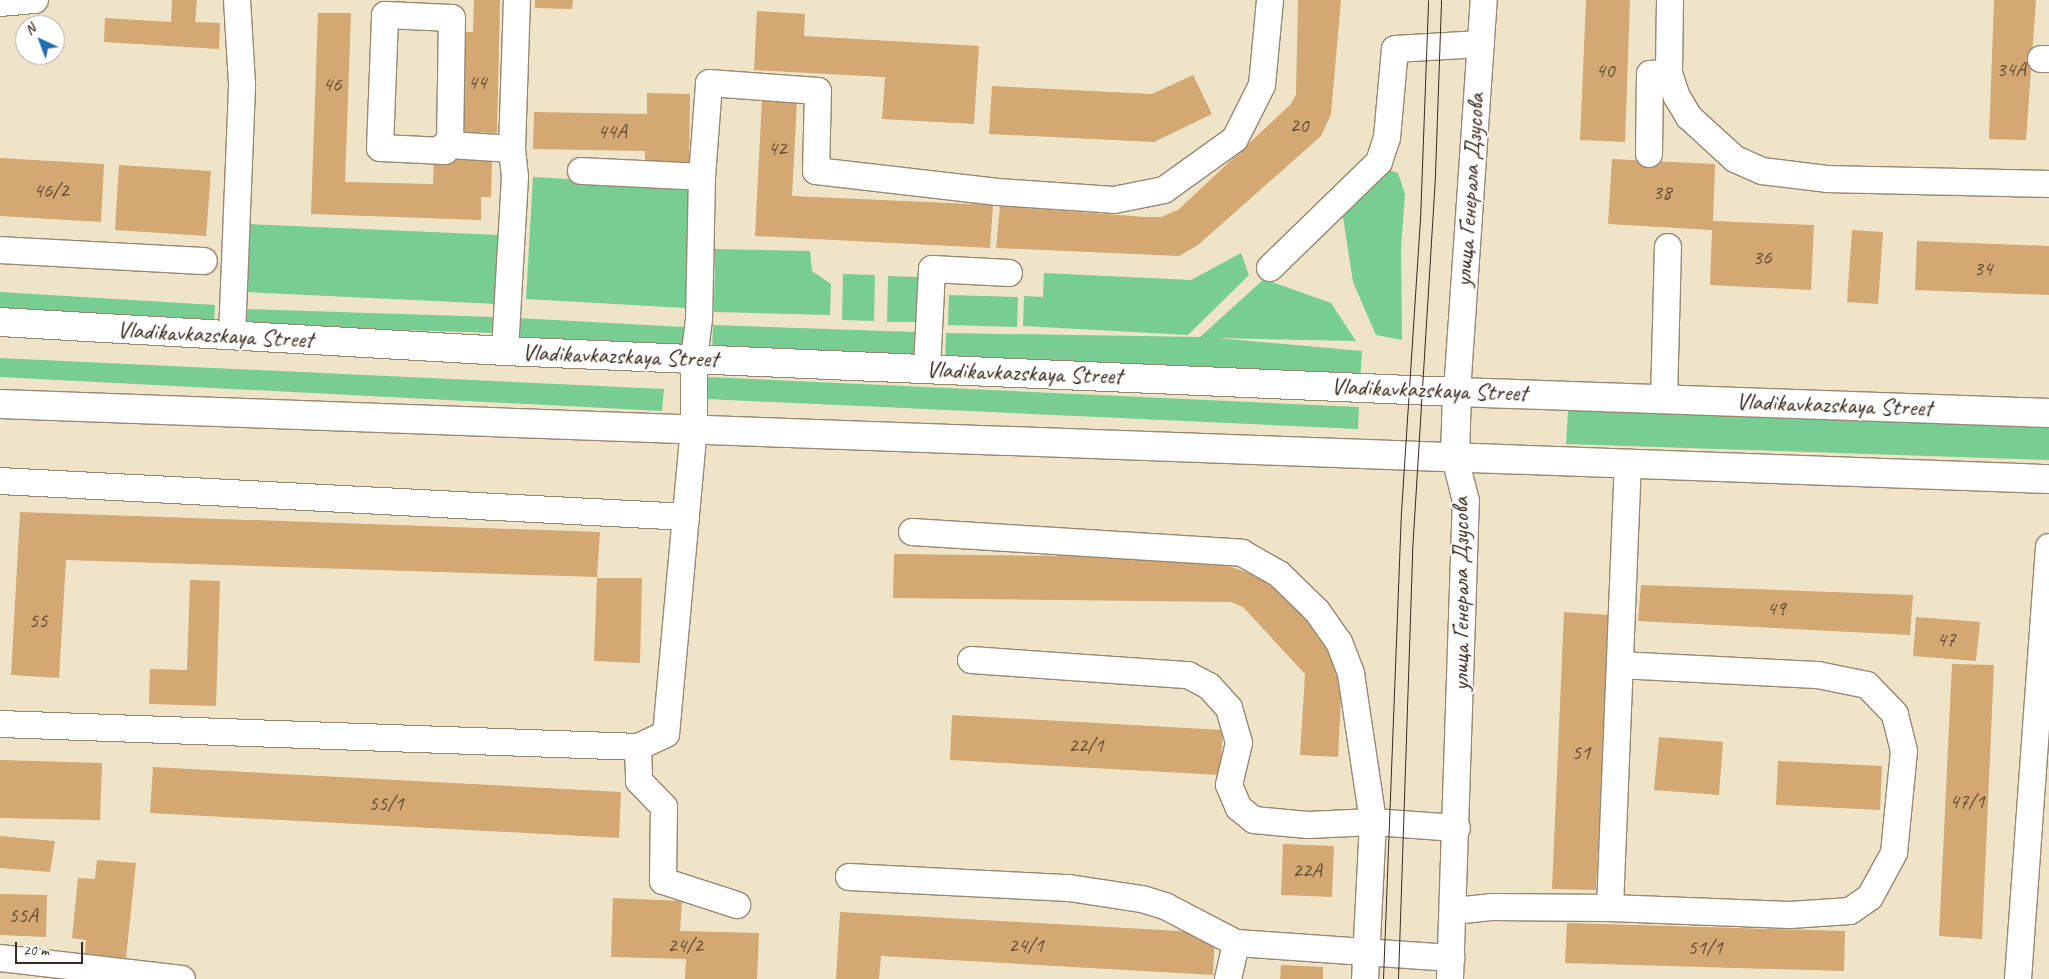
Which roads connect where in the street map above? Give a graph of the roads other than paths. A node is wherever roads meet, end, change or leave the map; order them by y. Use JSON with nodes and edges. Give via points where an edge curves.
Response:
{"nodes":[{"id":1,"x":35,"y":0,"type":"edge"},
{"id":2,"x":237,"y":0,"type":"edge"},
{"id":3,"x":516,"y":0,"type":"edge"},
{"id":4,"x":1270,"y":0,"type":"edge"},
{"id":5,"x":1484,"y":0,"type":"edge"},
{"id":6,"x":1670,"y":0,"type":"edge"},
{"id":7,"x":0,"y":3,"type":"edge"},
{"id":8,"x":1481,"y":44,"type":"junction"},
{"id":9,"x":1669,"y":73,"type":"junction"},
{"id":10,"x":450,"y":146,"type":"junction"},
{"id":11,"x":512,"y":150,"type":"junction"},
{"id":12,"x":1650,"y":154,"type":"dead end"},
{"id":13,"x":581,"y":171,"type":"dead end"},
{"id":14,"x":702,"y":177,"type":"junction"},
{"id":15,"x":2049,"y":184,"type":"edge"},
{"id":16,"x":1668,"y":246,"type":"dead end"},
{"id":17,"x":0,"y":250,"type":"edge"},
{"id":18,"x":204,"y":261,"type":"dead end"},
{"id":19,"x":1270,"y":268,"type":"dead end"},
{"id":20,"x":1009,"y":274,"type":"dead end"},
{"id":21,"x":0,"y":322,"type":"edge"},
{"id":22,"x":232,"y":336,"type":"junction"},
{"id":23,"x":505,"y":352,"type":"junction"},
{"id":24,"x":694,"y":359,"type":"junction"},
{"id":25,"x":927,"y":369,"type":"junction"},
{"id":26,"x":1457,"y":392,"type":"junction"},
{"id":27,"x":1664,"y":399,"type":"junction"},
{"id":28,"x":0,"y":404,"type":"edge"},
{"id":29,"x":2049,"y":412,"type":"edge"},
{"id":30,"x":694,"y":427,"type":"junction"},
{"id":31,"x":1455,"y":458,"type":"junction"},
{"id":32,"x":1628,"y":463,"type":"junction"},
{"id":33,"x":2049,"y":479,"type":"edge"},
{"id":34,"x":0,"y":481,"type":"edge"},
{"id":35,"x":686,"y":517,"type":"junction"},
{"id":36,"x":912,"y":532,"type":"dead end"},
{"id":37,"x":2049,"y":547,"type":"edge"},
{"id":38,"x":971,"y":660,"type":"dead end"},
{"id":39,"x":1622,"y":665,"type":"junction"},
{"id":40,"x":0,"y":724,"type":"edge"},
{"id":41,"x":638,"y":747,"type":"junction"},
{"id":42,"x":1373,"y":822,"type":"junction"},
{"id":43,"x":1457,"y":828,"type":"junction"},
{"id":44,"x":849,"y":877,"type":"dead end"},
{"id":45,"x":737,"y":905,"type":"dead end"},
{"id":46,"x":1610,"y":908,"type":"junction"},
{"id":47,"x":1454,"y":911,"type":"junction"},
{"id":48,"x":1236,"y":943,"type":"junction"},
{"id":49,"x":1367,"y":952,"type":"junction"},
{"id":50,"x":0,"y":958,"type":"edge"},
{"id":51,"x":1451,"y":969,"type":"edge"},
{"id":52,"x":182,"y":979,"type":"edge"},
{"id":53,"x":1228,"y":979,"type":"edge"},
{"id":54,"x":1365,"y":979,"type":"edge"},
{"id":55,"x":2018,"y":979,"type":"edge"}],
"edges":[{"from":1,"to":7,"type":"street"},
{"from":2,"to":22,"type":"street","via":[[242,84]]},
{"from":3,"to":11,"type":"street"},
{"from":4,"to":14,"type":"street","via":[[1262,85],[1234,139],[1164,190],[1114,200],[998,192],[816,171],[818,91],[708,83]]},
{"from":5,"to":8,"type":"street","name":"улица Генерала Дзусова"},
{"from":6,"to":9,"type":"street"},
{"from":8,"to":19,"type":"street","via":[[1395,49],[1386,138],[1379,162]]},
{"from":8,"to":26,"type":"street","name":"улица Генерала Дзусова"},
{"from":9,"to":12,"type":"street","via":[[1650,74]]},
{"from":9,"to":15,"type":"street","via":[[1689,118],[1735,158],[1762,171],[1827,179]]},
{"from":10,"to":10,"type":"street","via":[[452,18],[386,15],[380,148],[445,151],[445,144]]},
{"from":10,"to":11,"type":"street"},
{"from":11,"to":23,"type":"street","via":[[515,178]]},
{"from":13,"to":14,"type":"street"},
{"from":14,"to":24,"type":"street","via":[[699,319]]},
{"from":16,"to":27,"type":"street"},
{"from":17,"to":18,"type":"street"},
{"from":20,"to":25,"type":"street","via":[[932,269]]},
{"from":21,"to":22,"type":"main road","name":"Vladikavkazskaya Street"},
{"from":22,"to":23,"type":"main road","name":"Vladikavkazskaya Street"},
{"from":23,"to":24,"type":"main road","name":"Vladikavkazskaya Street"},
{"from":24,"to":25,"type":"main road","name":"Vladikavkazskaya Street"},
{"from":24,"to":30,"type":"street"},
{"from":25,"to":26,"type":"main road","name":"Vladikavkazskaya Street"},
{"from":26,"to":27,"type":"main road","name":"Vladikavkazskaya Street"},
{"from":26,"to":31,"type":"main road","name":"улица Генерала Дзусова"},
{"from":27,"to":29,"type":"main road","name":"Vladikavkazskaya Street"},
{"from":28,"to":30,"type":"main road"},
{"from":30,"to":31,"type":"main road"},
{"from":30,"to":35,"type":"street"},
{"from":31,"to":32,"type":"main road"},
{"from":31,"to":43,"type":"street","name":"улица Генерала Дзусова","via":[[1466,501]]},
{"from":32,"to":33,"type":"main road"},
{"from":32,"to":39,"type":"street"},
{"from":34,"to":35,"type":"street"},
{"from":35,"to":41,"type":"street","via":[[666,734]]},
{"from":36,"to":42,"type":"street","via":[[1242,553],[1279,574],[1317,611],[1339,642],[1351,674]]},
{"from":37,"to":55,"type":"street"},
{"from":38,"to":42,"type":"street","via":[[1188,675],[1209,686],[1229,708],[1239,743],[1229,785],[1239,808],[1254,820],[1278,823]]},
{"from":39,"to":46,"type":"street"},
{"from":39,"to":46,"type":"street","via":[[1818,675],[1867,685],[1895,714],[1904,751],[1894,853],[1870,897],[1850,911],[1790,915]]},
{"from":40,"to":41,"type":"street"},
{"from":41,"to":45,"type":"street","via":[[639,781],[664,806],[663,881]]},
{"from":42,"to":43,"type":"street"},
{"from":42,"to":49,"type":"street"},
{"from":43,"to":47,"type":"street","name":"улица Генерала Дзусова"},
{"from":44,"to":48,"type":"street","via":[[1068,888],[1142,899],[1165,906]]},
{"from":46,"to":47,"type":"street","via":[[1491,907]]},
{"from":47,"to":51,"type":"street","name":"улица Генерала Дзусова"},
{"from":48,"to":49,"type":"street"},
{"from":48,"to":53,"type":"street"},
{"from":49,"to":51,"type":"street"},
{"from":49,"to":54,"type":"street"},
{"from":50,"to":52,"type":"street"}]}
